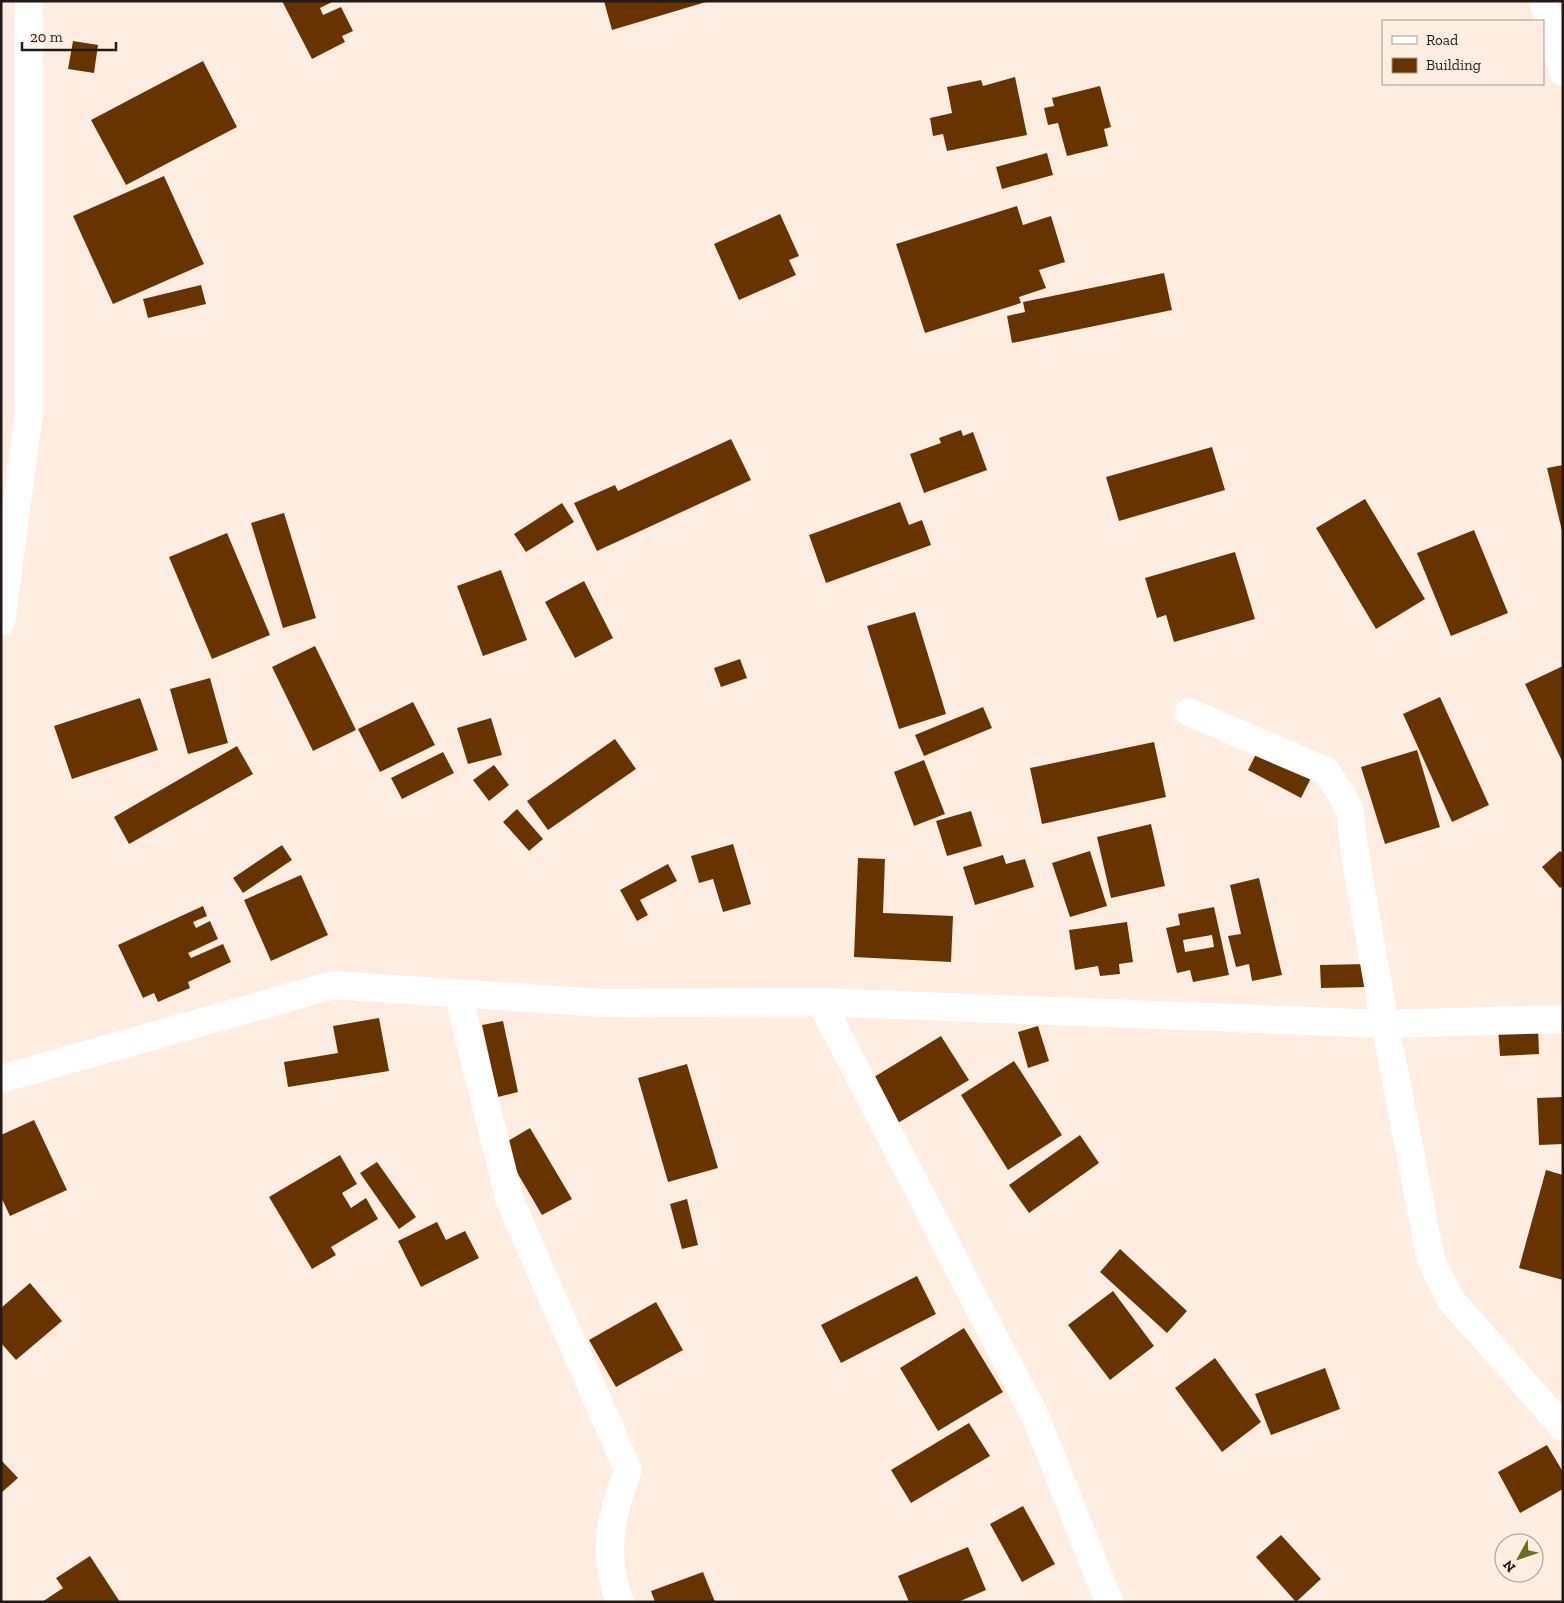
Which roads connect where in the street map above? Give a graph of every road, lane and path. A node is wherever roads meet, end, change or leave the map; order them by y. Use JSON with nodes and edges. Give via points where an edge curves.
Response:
{"nodes":[{"id":1,"x":29,"y":1,"type":"edge"},
{"id":2,"x":1543,"y":1,"type":"edge"},
{"id":3,"x":1563,"y":72,"type":"edge"},
{"id":4,"x":1,"y":622,"type":"edge"},
{"id":5,"x":1189,"y":712,"type":"dead end"},
{"id":6,"x":458,"y":994,"type":"junction"},
{"id":7,"x":821,"y":1002,"type":"junction"},
{"id":8,"x":1563,"y":1019,"type":"edge"},
{"id":9,"x":1385,"y":1024,"type":"junction"},
{"id":10,"x":1,"y":1079,"type":"edge"},
{"id":11,"x":1563,"y":1427,"type":"edge"},
{"id":12,"x":620,"y":1602,"type":"edge"},
{"id":13,"x":1109,"y":1602,"type":"edge"}],
"edges":[{"from":1,"to":4,"type":"street","via":[[28,413]]},
{"from":2,"to":3,"type":"street"},
{"from":5,"to":9,"type":"street","via":[[1326,771],[1337,785],[1350,812]]},
{"from":6,"to":7,"type":"street","via":[[603,1003]]},
{"from":6,"to":10,"type":"street","via":[[332,985]]},
{"from":6,"to":12,"type":"street","via":[[510,1201],[628,1470],[615,1505],[610,1531],[611,1576]]},
{"from":7,"to":9,"type":"street"},
{"from":7,"to":13,"type":"street","via":[[1036,1418]]},
{"from":8,"to":9,"type":"street"},
{"from":9,"to":11,"type":"street","via":[[1431,1260],[1450,1299]]}]}
